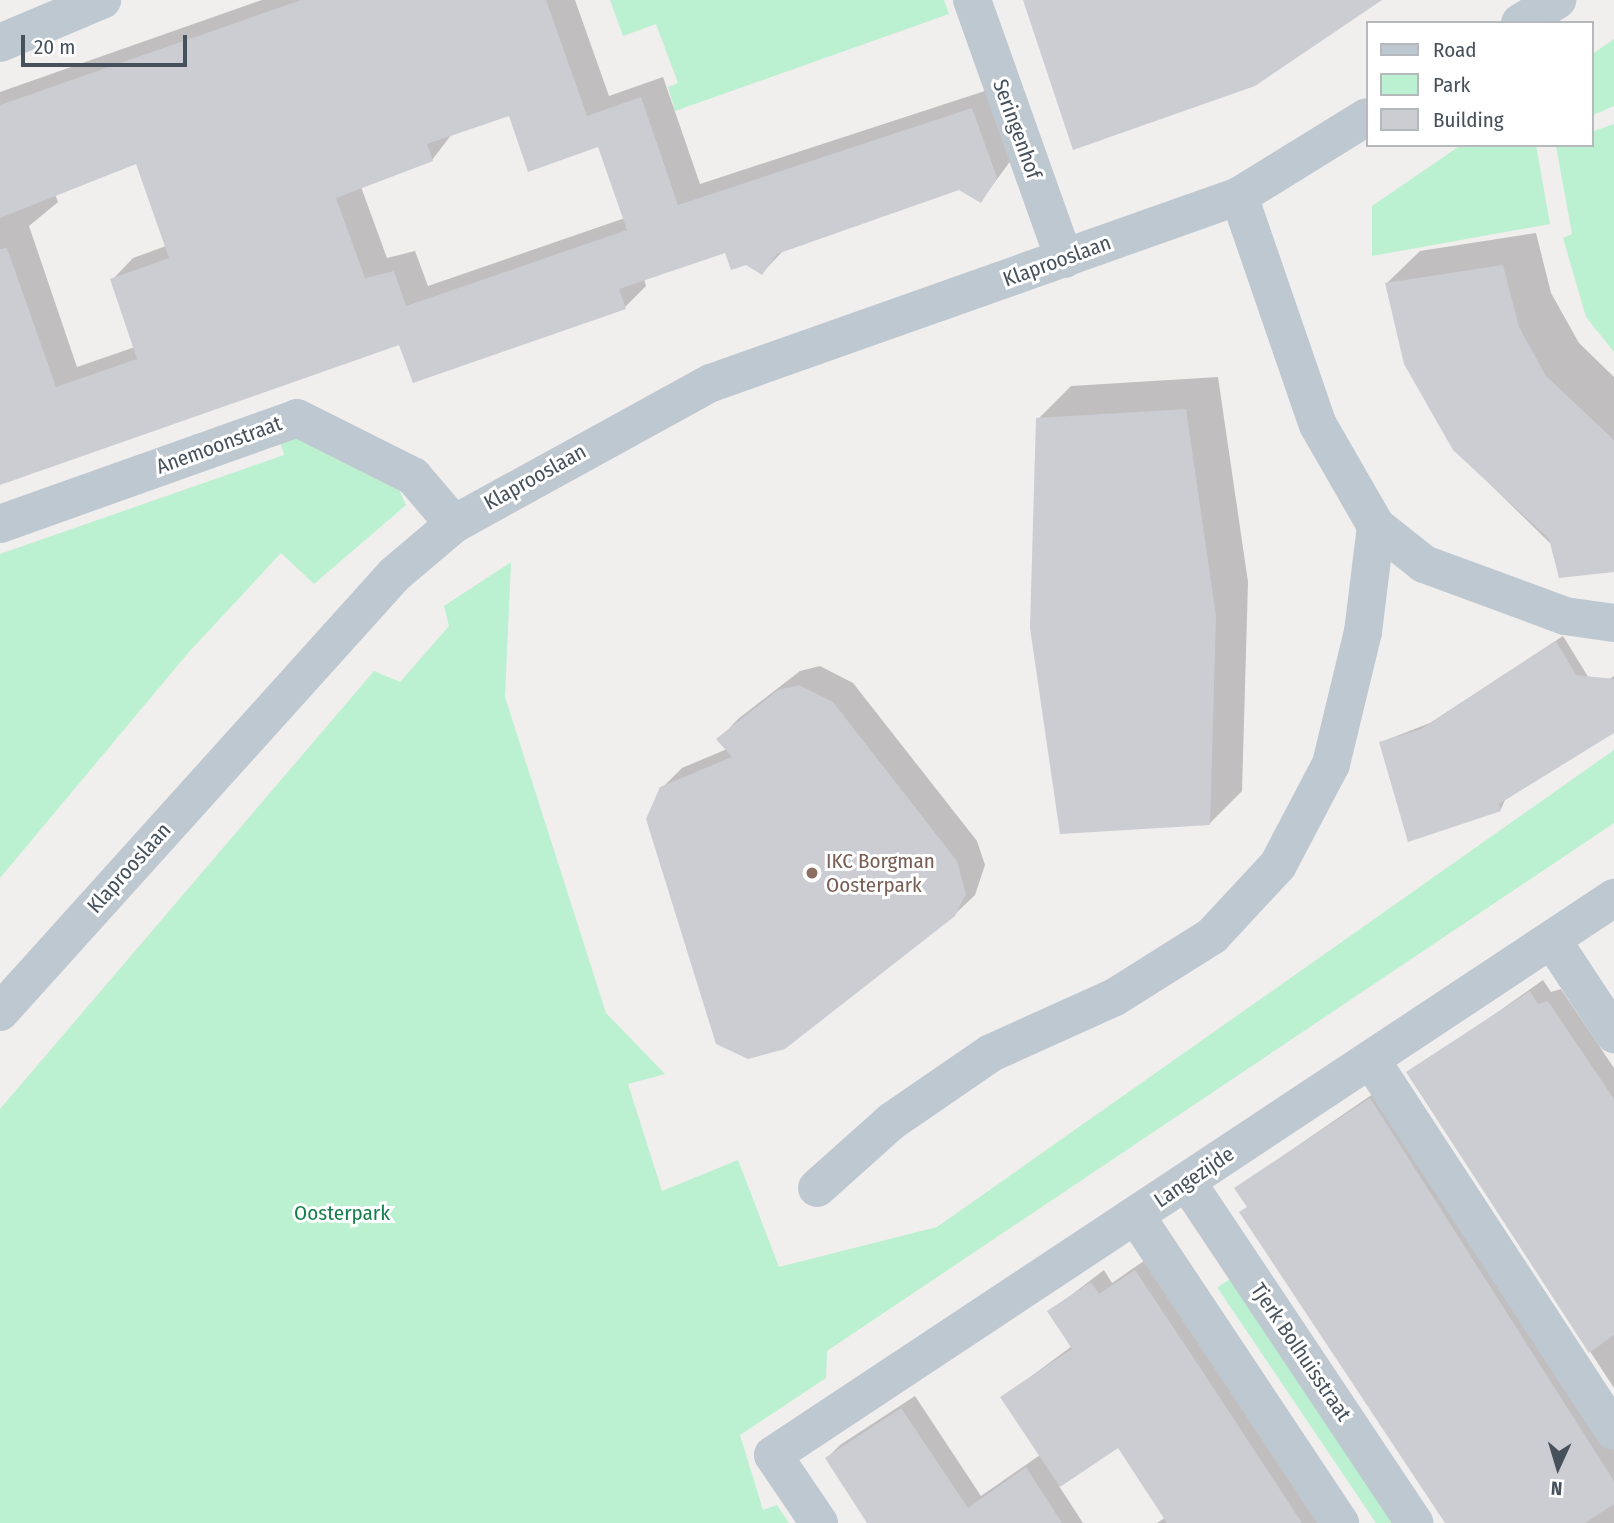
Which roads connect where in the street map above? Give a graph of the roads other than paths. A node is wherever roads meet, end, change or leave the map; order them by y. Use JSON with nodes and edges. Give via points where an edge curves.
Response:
{"nodes":[{"id":1,"x":102,"y":0,"type":"edge"},
{"id":2,"x":972,"y":0,"type":"edge"},
{"id":3,"x":1557,"y":0,"type":"edge"},
{"id":4,"x":1523,"y":21,"type":"edge"},
{"id":5,"x":0,"y":43,"type":"edge"},
{"id":6,"x":1366,"y":118,"type":"edge"},
{"id":7,"x":1239,"y":197,"type":"junction"},
{"id":8,"x":1064,"y":258,"type":"junction"},
{"id":9,"x":454,"y":523,"type":"junction"},
{"id":10,"x":0,"y":524,"type":"edge"},
{"id":11,"x":1376,"y":526,"type":"junction"},
{"id":12,"x":1614,"y":623,"type":"edge"},
{"id":13,"x":1610,"y":909,"type":"edge"},
{"id":14,"x":1552,"y":940,"type":"junction"},
{"id":15,"x":0,"y":1012,"type":"edge"},
{"id":16,"x":1614,"y":1034,"type":"edge"},
{"id":17,"x":1371,"y":1060,"type":"junction"},
{"id":18,"x":1186,"y":1182,"type":"junction"},
{"id":19,"x":817,"y":1188,"type":"dead end"},
{"id":20,"x":1136,"y":1216,"type":"junction"},
{"id":21,"x":1614,"y":1431,"type":"edge"},
{"id":22,"x":818,"y":1523,"type":"edge"},
{"id":23,"x":1340,"y":1523,"type":"edge"},
{"id":24,"x":1415,"y":1523,"type":"edge"}],
"edges":[{"from":1,"to":5,"type":"street"},
{"from":2,"to":8,"type":"street","name":"Seringenhof"},
{"from":3,"to":4,"type":"street"},
{"from":6,"to":7,"type":"street","name":"Klaprooslaan"},
{"from":7,"to":8,"type":"street","name":"Klaprooslaan"},
{"from":7,"to":11,"type":"street","via":[[1318,425]]},
{"from":8,"to":9,"type":"street","name":"Klaprooslaan","via":[[711,383]]},
{"from":9,"to":10,"type":"street","name":"Anemoonstraat","via":[[413,476],[297,418]]},
{"from":9,"to":15,"type":"street","name":"Klaprooslaan","via":[[395,574]]},
{"from":11,"to":12,"type":"street","via":[[1424,564],[1565,616]]},
{"from":11,"to":19,"type":"street","via":[[1363,632],[1331,764],[1278,864],[1212,936],[1115,997],[991,1053],[892,1121]]},
{"from":13,"to":14,"type":"street","name":"Langezijde"},
{"from":14,"to":16,"type":"street"},
{"from":14,"to":17,"type":"street","name":"Langezijde"},
{"from":17,"to":18,"type":"street","name":"Langezijde"},
{"from":17,"to":21,"type":"street"},
{"from":18,"to":20,"type":"street","name":"Langezijde"},
{"from":18,"to":24,"type":"street","name":"Tjerk Bolhuisstraat"},
{"from":20,"to":22,"type":"street","name":"Langezijde","via":[[773,1455]]},
{"from":20,"to":23,"type":"street"}]}
